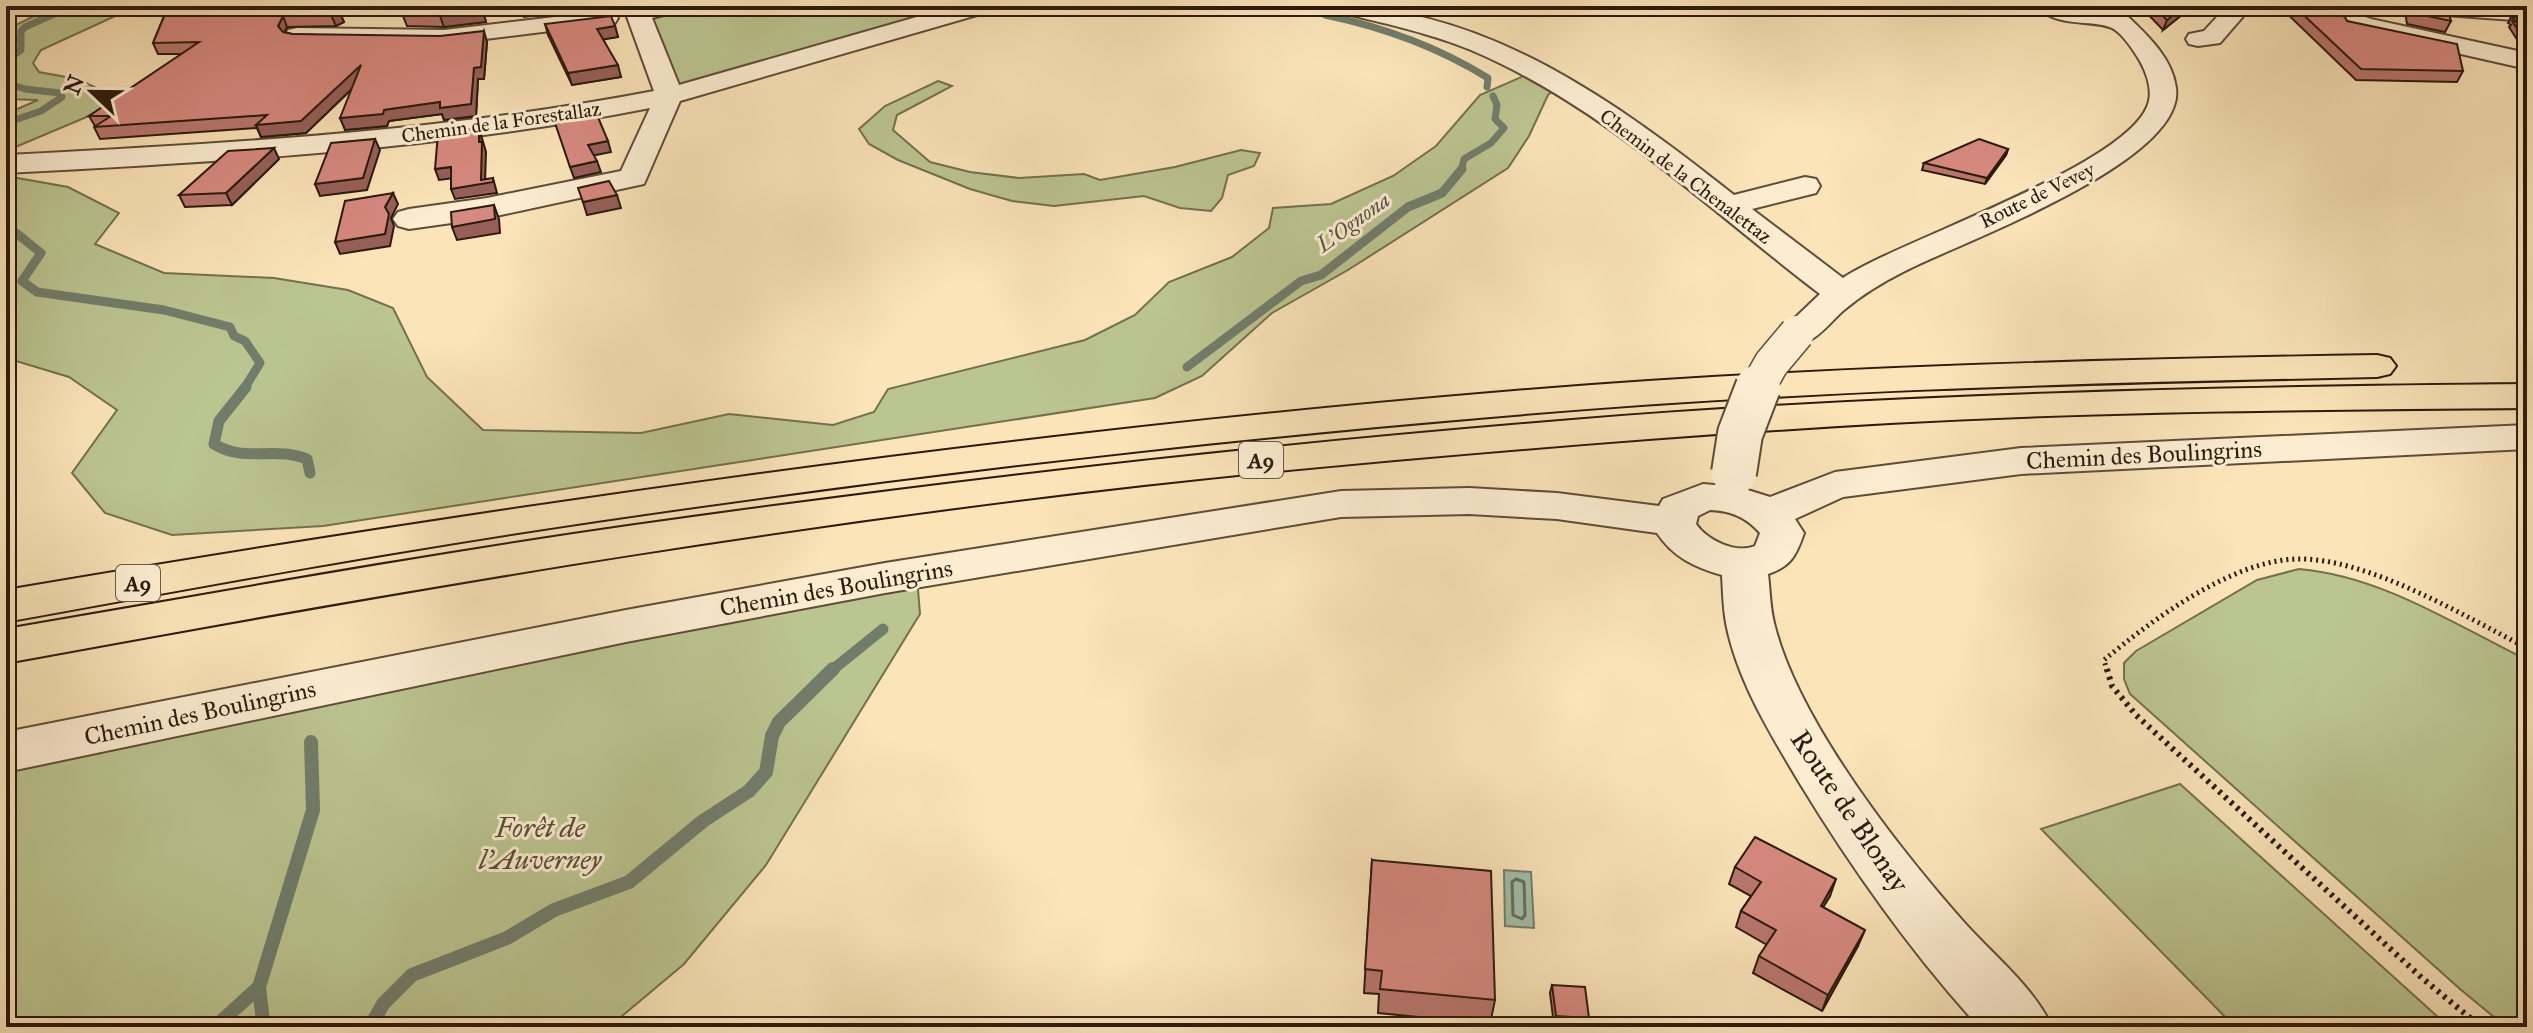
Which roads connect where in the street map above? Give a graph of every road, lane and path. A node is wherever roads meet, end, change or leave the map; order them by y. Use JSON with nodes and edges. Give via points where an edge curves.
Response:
{"nodes":[{"id":1,"x":671,"y":6,"type":"edge"},
{"id":2,"x":983,"y":6,"type":"edge"},
{"id":3,"x":1344,"y":6,"type":"edge"},
{"id":4,"x":2050,"y":6,"type":"edge"},
{"id":5,"x":2240,"y":6,"type":"edge"},
{"id":6,"x":2312,"y":6,"type":"edge"},
{"id":7,"x":2418,"y":6,"type":"edge"},
{"id":8,"x":2075,"y":12,"type":"edge"},
{"id":9,"x":638,"y":14,"type":"junction"},
{"id":10,"x":2112,"y":14,"type":"edge"},
{"id":11,"x":2527,"y":14,"type":"edge"},
{"id":12,"x":297,"y":35,"type":"edge"},
{"id":13,"x":2198,"y":39,"type":"dead end"},
{"id":14,"x":2527,"y":61,"type":"edge"},
{"id":15,"x":664,"y":107,"type":"junction"},
{"id":16,"x":59,"y":161,"type":"junction"},
{"id":17,"x":6,"y":164,"type":"edge"},
{"id":18,"x":301,"y":175,"type":"dead end"},
{"id":19,"x":216,"y":181,"type":"edge"},
{"id":20,"x":1805,"y":186,"type":"dead end"},
{"id":21,"x":1731,"y":205,"type":"junction"},
{"id":22,"x":409,"y":219,"type":"dead end"},
{"id":23,"x":1842,"y":294,"type":"junction"},
{"id":24,"x":2527,"y":366,"type":"edge"},
{"id":25,"x":2527,"y":396,"type":"edge"},
{"id":26,"x":2527,"y":437,"type":"edge"},
{"id":27,"x":1745,"y":495,"type":"junction"},
{"id":28,"x":1673,"y":521,"type":"junction"},
{"id":29,"x":1744,"y":563,"type":"junction"},
{"id":30,"x":6,"y":606,"type":"edge"},
{"id":31,"x":6,"y":646,"type":"edge"},
{"id":32,"x":2527,"y":648,"type":"edge"},
{"id":33,"x":6,"y":752,"type":"edge"},
{"id":34,"x":2020,"y":1027,"type":"edge"},
{"id":35,"x":2481,"y":1027,"type":"edge"}],
"edges":[{"from":1,"to":9,"type":"street"},
{"from":2,"to":15,"type":"street","name":"Chemin de la Forestallaz"},
{"from":3,"to":21,"type":"street","name":"Chemin de la Chenalettaz","via":[[1476,44],[1525,67],[1583,99]]},
{"from":4,"to":8,"type":"street"},
{"from":5,"to":13,"type":"street","via":[[2211,38]]},
{"from":6,"to":14,"type":"street","via":[[2364,25]]},
{"from":7,"to":11,"type":"street"},
{"from":8,"to":10,"type":"street"},
{"from":9,"to":12,"type":"street","via":[[444,37]]},
{"from":9,"to":15,"type":"street","via":[[652,45]]},
{"from":10,"to":23,"type":"street","name":"Route de Vevey","via":[[2144,48],[2163,86],[2164,105],[2147,131],[2074,180],[1875,273]]},
{"from":15,"to":16,"type":"street","name":"Chemin de la Forestallaz","via":[[323,146]]},
{"from":15,"to":18,"type":"street","via":[[519,145]]},
{"from":15,"to":22,"type":"street","via":[[633,178]]},
{"from":16,"to":17,"type":"street","name":"Chemin de la Forestallaz"},
{"from":16,"to":19,"type":"street","via":[[57,168],[120,184]]},
{"from":20,"to":21,"type":"street"},
{"from":21,"to":23,"type":"street","name":"Chemin de la Chenalettaz"},
{"from":23,"to":27,"type":"street","name":"Route de Vevey","bridge":true,"via":[[1771,362],[1748,403],[1737,437]]},
{"from":24,"to":30,"type":"highway","number":"A9","via":[[2300,366],[1961,376],[1366,415],[766,484],[431,533]]},
{"from":25,"to":31,"type":"highway","number":"A9","via":[[2139,401],[1821,415],[1221,464],[604,545]]},
{"from":26,"to":27,"type":"street","name":"Chemin des Boulingrins","via":[[2021,461],[1835,485],[1799,499]]},
{"from":27,"to":28,"type":"street","via":[[1691,500],[1681,505]]},
{"from":27,"to":29,"type":"street","via":[[1782,533],[1778,550],[1770,557]]},
{"from":28,"to":29,"type":"street","via":[[1676,533],[1703,555]]},
{"from":28,"to":33,"type":"street","name":"Chemin des Boulingrins","via":[[1469,501],[1326,506],[885,578]]},
{"from":29,"to":34,"type":"street","name":"Route de Blonay","via":[[1750,623],[1795,731],[1890,874],[1960,965]]},
{"from":32,"to":35,"type":"path","via":[[2352,569],[2296,559],[2245,570],[2140,631],[2104,660],[2112,686],[2136,715]]}]}
